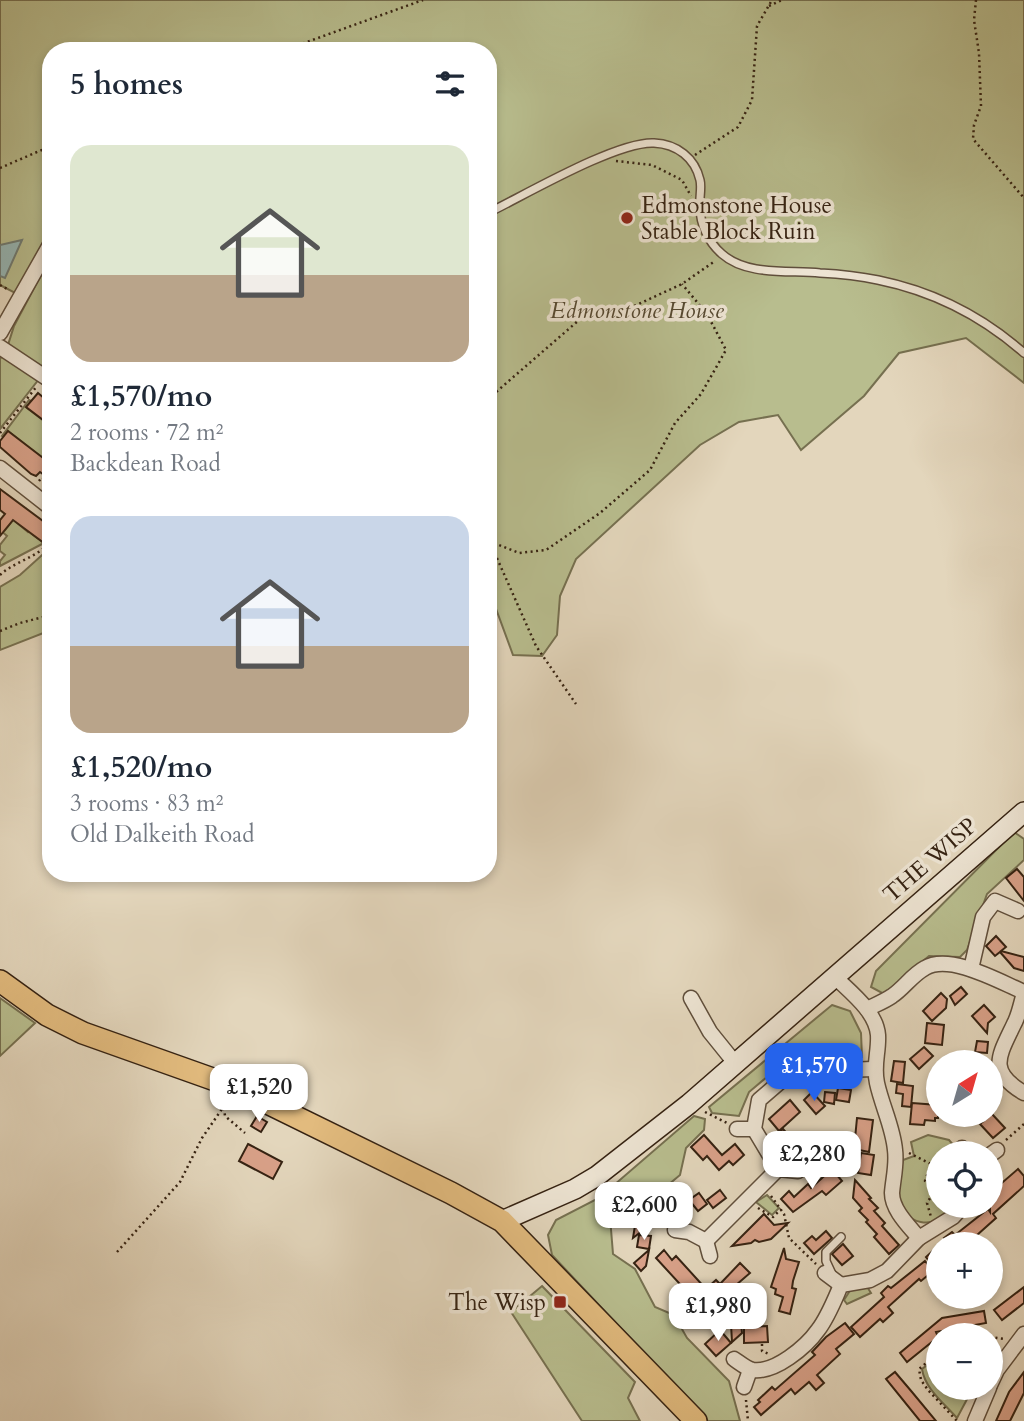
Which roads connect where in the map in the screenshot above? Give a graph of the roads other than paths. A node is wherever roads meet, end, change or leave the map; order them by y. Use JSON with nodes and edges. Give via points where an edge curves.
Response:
{"nodes":[{"id":1,"x":497,"y":209,"type":"edge"},
{"id":2,"x":42,"y":259,"type":"edge"},
{"id":3,"x":0,"y":333,"type":"edge"},
{"id":4,"x":0,"y":347,"type":"edge"},
{"id":5,"x":1024,"y":353,"type":"edge"},
{"id":6,"x":42,"y":375,"type":"edge"},
{"id":7,"x":0,"y":468,"type":"edge"},
{"id":8,"x":42,"y":501,"type":"edge"},
{"id":9,"x":1024,"y":812,"type":"edge"},
{"id":10,"x":1018,"y":911,"type":"dead end"},
{"id":11,"x":971,"y":969,"type":"junction"},
{"id":12,"x":834,"y":976,"type":"junction"},
{"id":13,"x":0,"y":981,"type":"edge"},
{"id":14,"x":1024,"y":993,"type":"edge"},
{"id":15,"x":691,"y":998,"type":"dead end"},
{"id":16,"x":867,"y":1009,"type":"junction"},
{"id":17,"x":735,"y":1063,"type":"junction"},
{"id":18,"x":874,"y":1069,"type":"junction"},
{"id":19,"x":1024,"y":1093,"type":"edge"},
{"id":20,"x":737,"y":1129,"type":"road end"},
{"id":21,"x":754,"y":1129,"type":"junction"},
{"id":22,"x":356,"y":1146,"type":"junction"},
{"id":23,"x":778,"y":1169,"type":"junction"},
{"id":24,"x":798,"y":1171,"type":"dead end"},
{"id":25,"x":522,"y":1212,"type":"junction"},
{"id":26,"x":951,"y":1218,"type":"edge"},
{"id":27,"x":502,"y":1221,"type":"junction"},
{"id":28,"x":675,"y":1230,"type":"dead end"},
{"id":29,"x":841,"y":1237,"type":"dead end"},
{"id":30,"x":919,"y":1238,"type":"junction"},
{"id":31,"x":706,"y":1241,"type":"junction"},
{"id":32,"x":710,"y":1256,"type":"dead end"},
{"id":33,"x":833,"y":1279,"type":"junction"},
{"id":34,"x":1024,"y":1334,"type":"edge"},
{"id":35,"x":734,"y":1359,"type":"dead end"},
{"id":36,"x":1003,"y":1362,"type":"edge"},
{"id":37,"x":750,"y":1370,"type":"junction"},
{"id":38,"x":744,"y":1387,"type":"road end"},
{"id":39,"x":984,"y":1400,"type":"edge"},
{"id":40,"x":696,"y":1421,"type":"edge"},
{"id":41,"x":975,"y":1421,"type":"edge"}],
"edges":[{"from":1,"to":5,"type":"lane","via":[[617,150],[654,143],[679,149],[701,181],[699,209],[705,233],[723,255],[762,269],[877,280],[916,290],[952,304]]},
{"from":2,"to":3,"type":"street"},
{"from":4,"to":6,"type":"street"},
{"from":7,"to":8,"type":"street"},
{"from":9,"to":12,"type":"street","name":"THE WISP"},
{"from":10,"to":11,"type":"street","via":[[995,901],[983,917]]},
{"from":11,"to":14,"type":"street"},
{"from":11,"to":16,"type":"street","via":[[928,965],[891,997]]},
{"from":12,"to":16,"type":"street"},
{"from":12,"to":17,"type":"street","name":"THE WISP"},
{"from":13,"to":22,"type":"main road","via":[[47,1015],[83,1033],[235,1087]]},
{"from":14,"to":19,"type":"street","via":[[999,1063],[1004,1079]]},
{"from":15,"to":17,"type":"street"},
{"from":16,"to":18,"type":"street","via":[[878,1034]]},
{"from":17,"to":25,"type":"street","name":"THE WISP","via":[[597,1176]]},
{"from":18,"to":21,"type":"street","via":[[810,1071],[781,1081],[759,1100]]},
{"from":18,"to":30,"type":"street","via":[[895,1150],[892,1196],[899,1214]]},
{"from":20,"to":21,"type":"street"},
{"from":21,"to":23,"type":"street"},
{"from":22,"to":25,"type":"street","via":[[475,1202]]},
{"from":22,"to":27,"type":"main road"},
{"from":23,"to":24,"type":"street"},
{"from":23,"to":31,"type":"street"},
{"from":25,"to":27,"type":"street","name":"THE WISP"},
{"from":26,"to":30,"type":"street"},
{"from":27,"to":40,"type":"main road"},
{"from":28,"to":31,"type":"street"},
{"from":29,"to":33,"type":"lane","via":[[826,1252]]},
{"from":30,"to":33,"type":"street","via":[[870,1280]]},
{"from":31,"to":32,"type":"street"},
{"from":33,"to":37,"type":"street","via":[[832,1308],[817,1332],[784,1361],[767,1370]]},
{"from":34,"to":36,"type":"street"},
{"from":35,"to":37,"type":"street"},
{"from":37,"to":38,"type":"street"},
{"from":39,"to":41,"type":"street"}]}
